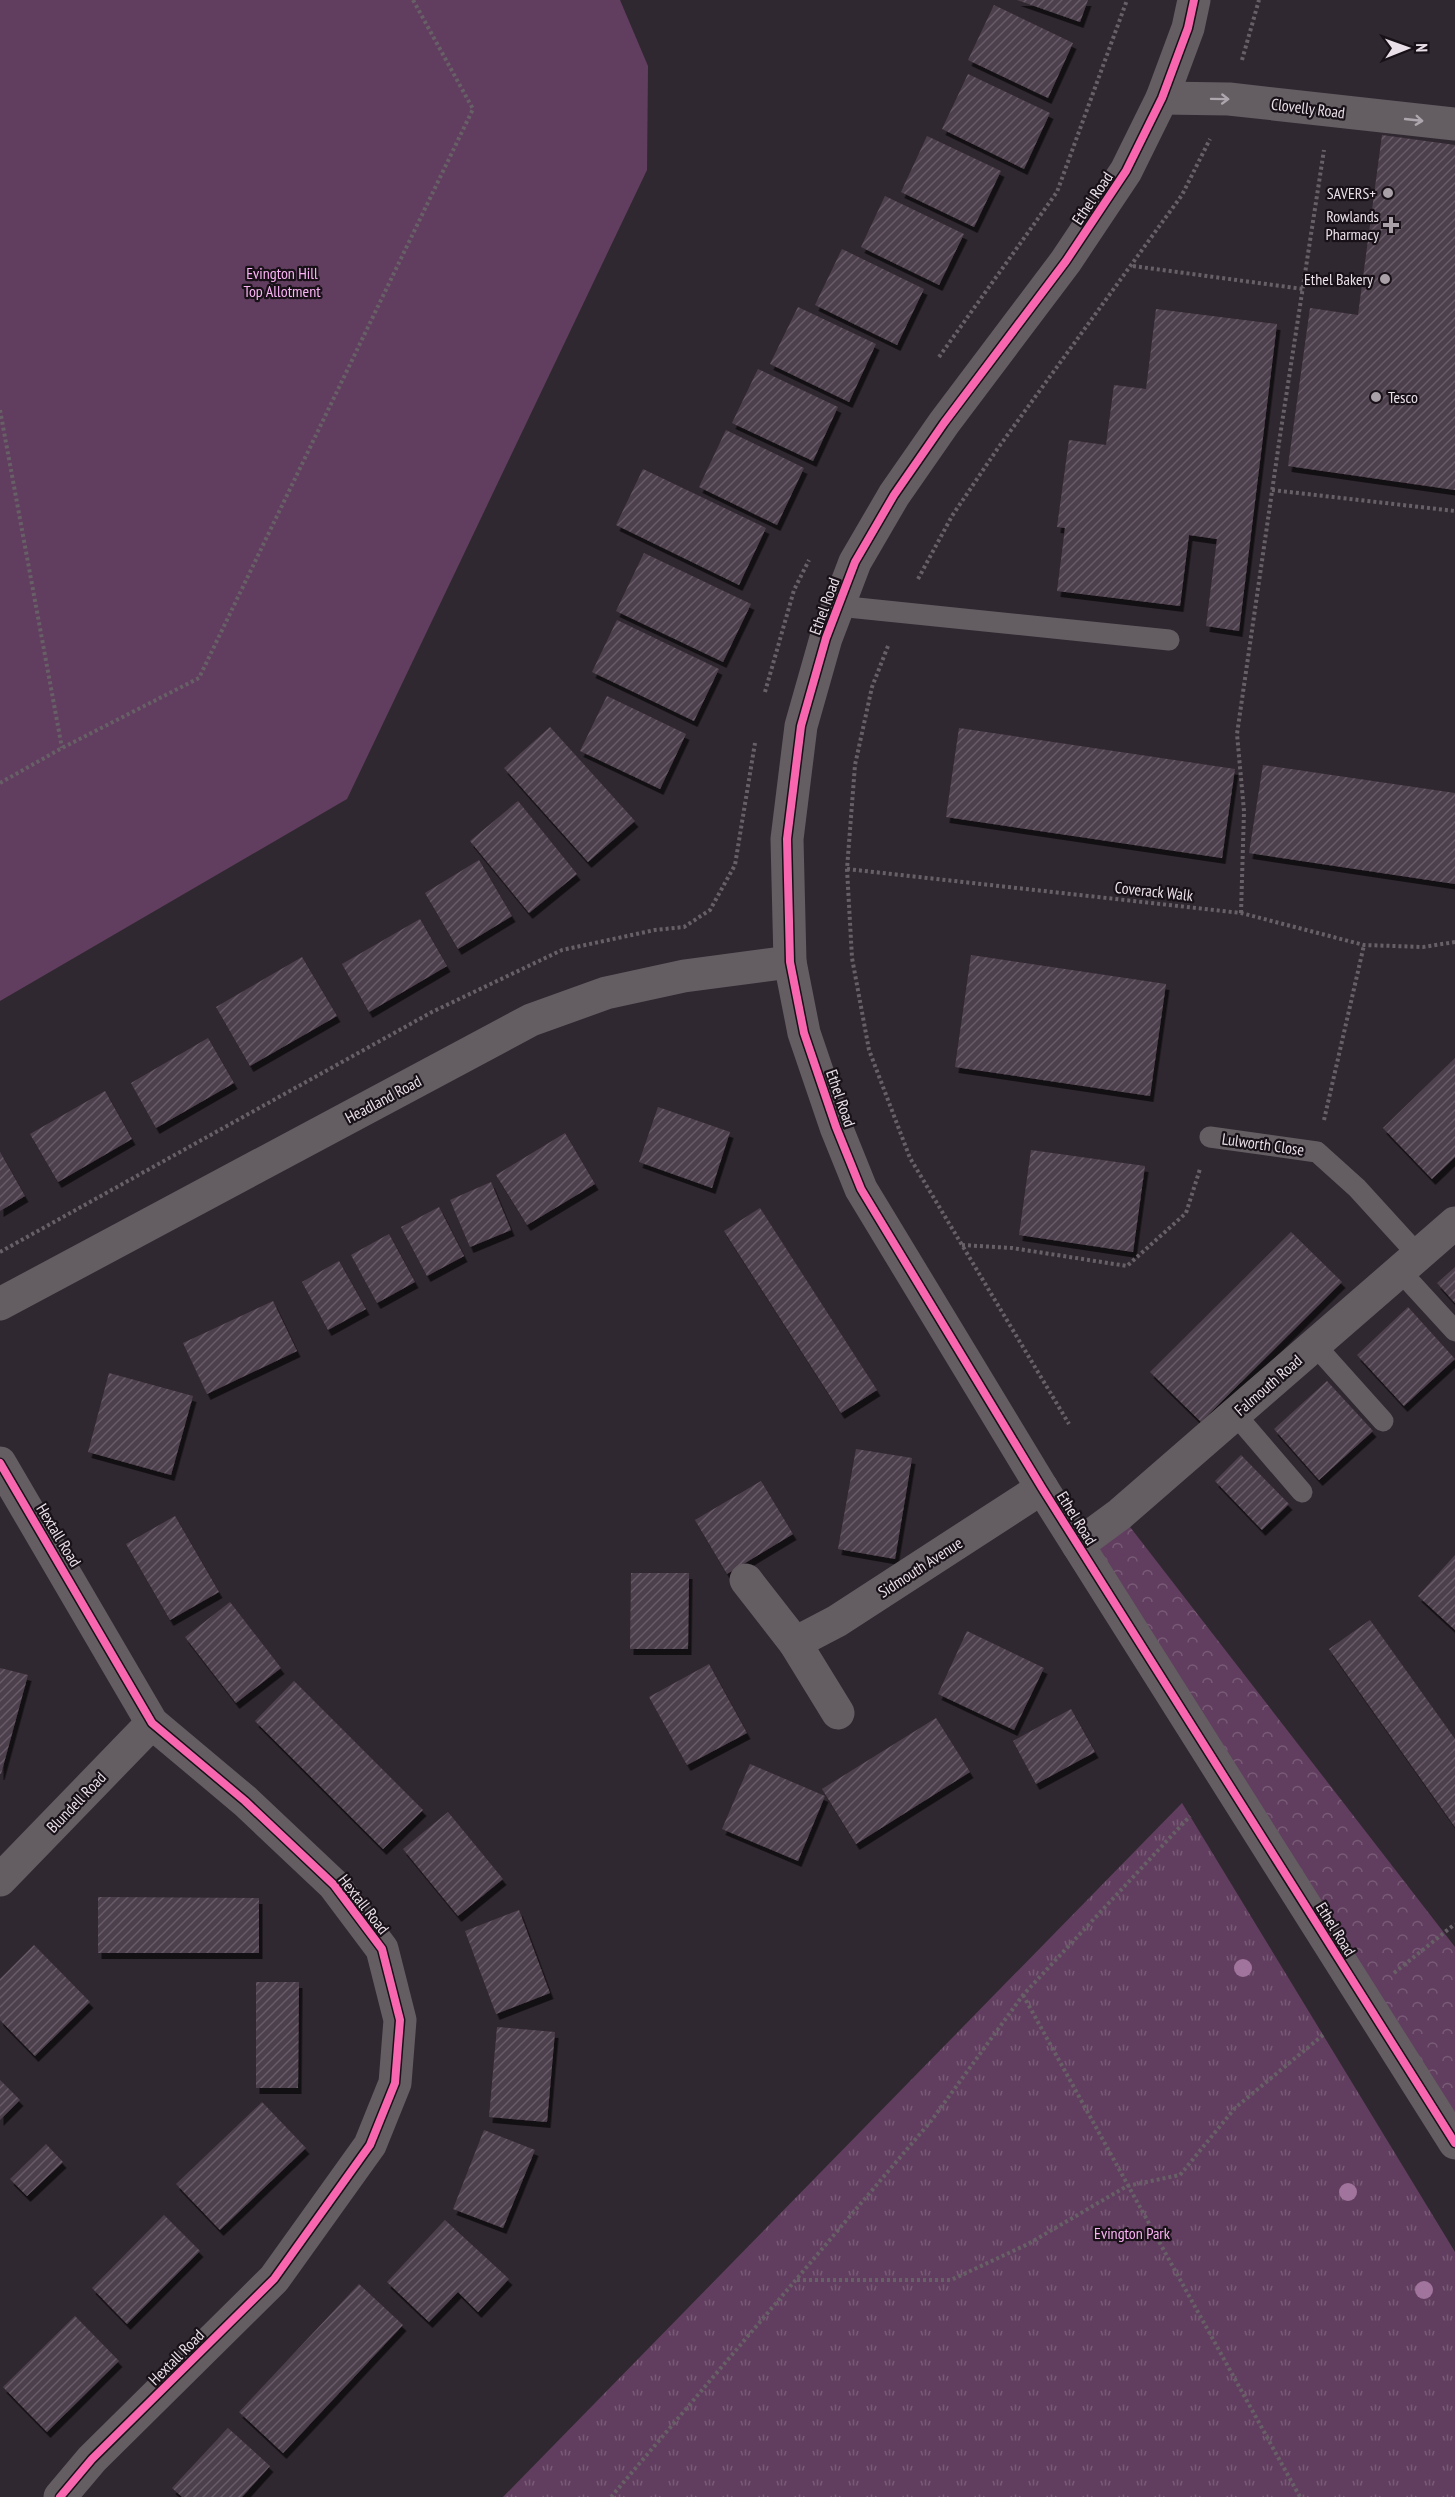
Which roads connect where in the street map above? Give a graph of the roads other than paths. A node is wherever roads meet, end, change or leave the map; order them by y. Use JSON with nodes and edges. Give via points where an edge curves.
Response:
{"nodes":[{"id":1,"x":1194,"y":0,"type":"edge"},
{"id":2,"x":1162,"y":98,"type":"junction"},
{"id":3,"x":1455,"y":124,"type":"edge"},
{"id":4,"x":838,"y":606,"type":"junction"},
{"id":5,"x":1169,"y":640,"type":"dead end"},
{"id":6,"x":790,"y":962,"type":"junction"},
{"id":7,"x":1210,"y":1137,"type":"road end"},
{"id":8,"x":1455,"y":1223,"type":"edge"},
{"id":9,"x":1409,"y":1263,"type":"junction"},
{"id":10,"x":0,"y":1304,"type":"edge"},
{"id":11,"x":1455,"y":1331,"type":"edge"},
{"id":12,"x":1314,"y":1344,"type":"junction"},
{"id":13,"x":1235,"y":1414,"type":"junction"},
{"id":14,"x":1383,"y":1421,"type":"dead end"},
{"id":15,"x":0,"y":1463,"type":"edge"},
{"id":16,"x":1042,"y":1488,"type":"junction"},
{"id":17,"x":1302,"y":1492,"type":"dead end"},
{"id":18,"x":1078,"y":1545,"type":"junction"},
{"id":19,"x":746,"y":1580,"type":"dead end"},
{"id":20,"x":795,"y":1643,"type":"junction"},
{"id":21,"x":838,"y":1713,"type":"dead end"},
{"id":22,"x":152,"y":1723,"type":"junction"},
{"id":23,"x":0,"y":1880,"type":"edge"},
{"id":24,"x":1455,"y":2143,"type":"edge"},
{"id":25,"x":60,"y":2497,"type":"edge"}],
"edges":[{"from":1,"to":2,"type":"street","name":"Ethel Road"},
{"from":2,"to":3,"type":"street","name":"Clovelly Road","one_way":true,"via":[[1229,99]]},
{"from":2,"to":4,"type":"street","name":"Ethel Road","via":[[1126,171],[1066,261],[894,495],[855,562]]},
{"from":4,"to":5,"type":"lane"},
{"from":4,"to":6,"type":"street","name":"Ethel Road","via":[[801,726],[787,839]]},
{"from":6,"to":10,"type":"street","name":"Headland Road","via":[[684,976],[606,993],[531,1020]]},
{"from":6,"to":16,"type":"street","name":"Ethel Road","via":[[804,1033],[861,1189]]},
{"from":7,"to":9,"type":"lane","name":"Lulworth Close","via":[[1317,1152],[1357,1188]]},
{"from":8,"to":9,"type":"street","name":"Falmouth Road"},
{"from":9,"to":11,"type":"lane","name":"Lulworth Close"},
{"from":9,"to":12,"type":"street","name":"Falmouth Road"},
{"from":12,"to":13,"type":"street","name":"Falmouth Road"},
{"from":12,"to":14,"type":"lane"},
{"from":13,"to":17,"type":"lane"},
{"from":13,"to":18,"type":"street","name":"Falmouth Road"},
{"from":15,"to":22,"type":"street","name":"Hextall Road"},
{"from":16,"to":18,"type":"street","name":"Ethel Road"},
{"from":16,"to":20,"type":"street","name":"Sidmouth Avenue","via":[[837,1621]]},
{"from":18,"to":24,"type":"street","name":"Ethel Road"},
{"from":19,"to":20,"type":"street"},
{"from":20,"to":21,"type":"street"},
{"from":22,"to":23,"type":"street","name":"Blundell Road"},
{"from":22,"to":25,"type":"street","name":"Hextall Road","via":[[245,1801],[334,1885],[382,1950],[400,2020],[395,2083],[370,2145],[274,2279],[92,2459]]}]}
